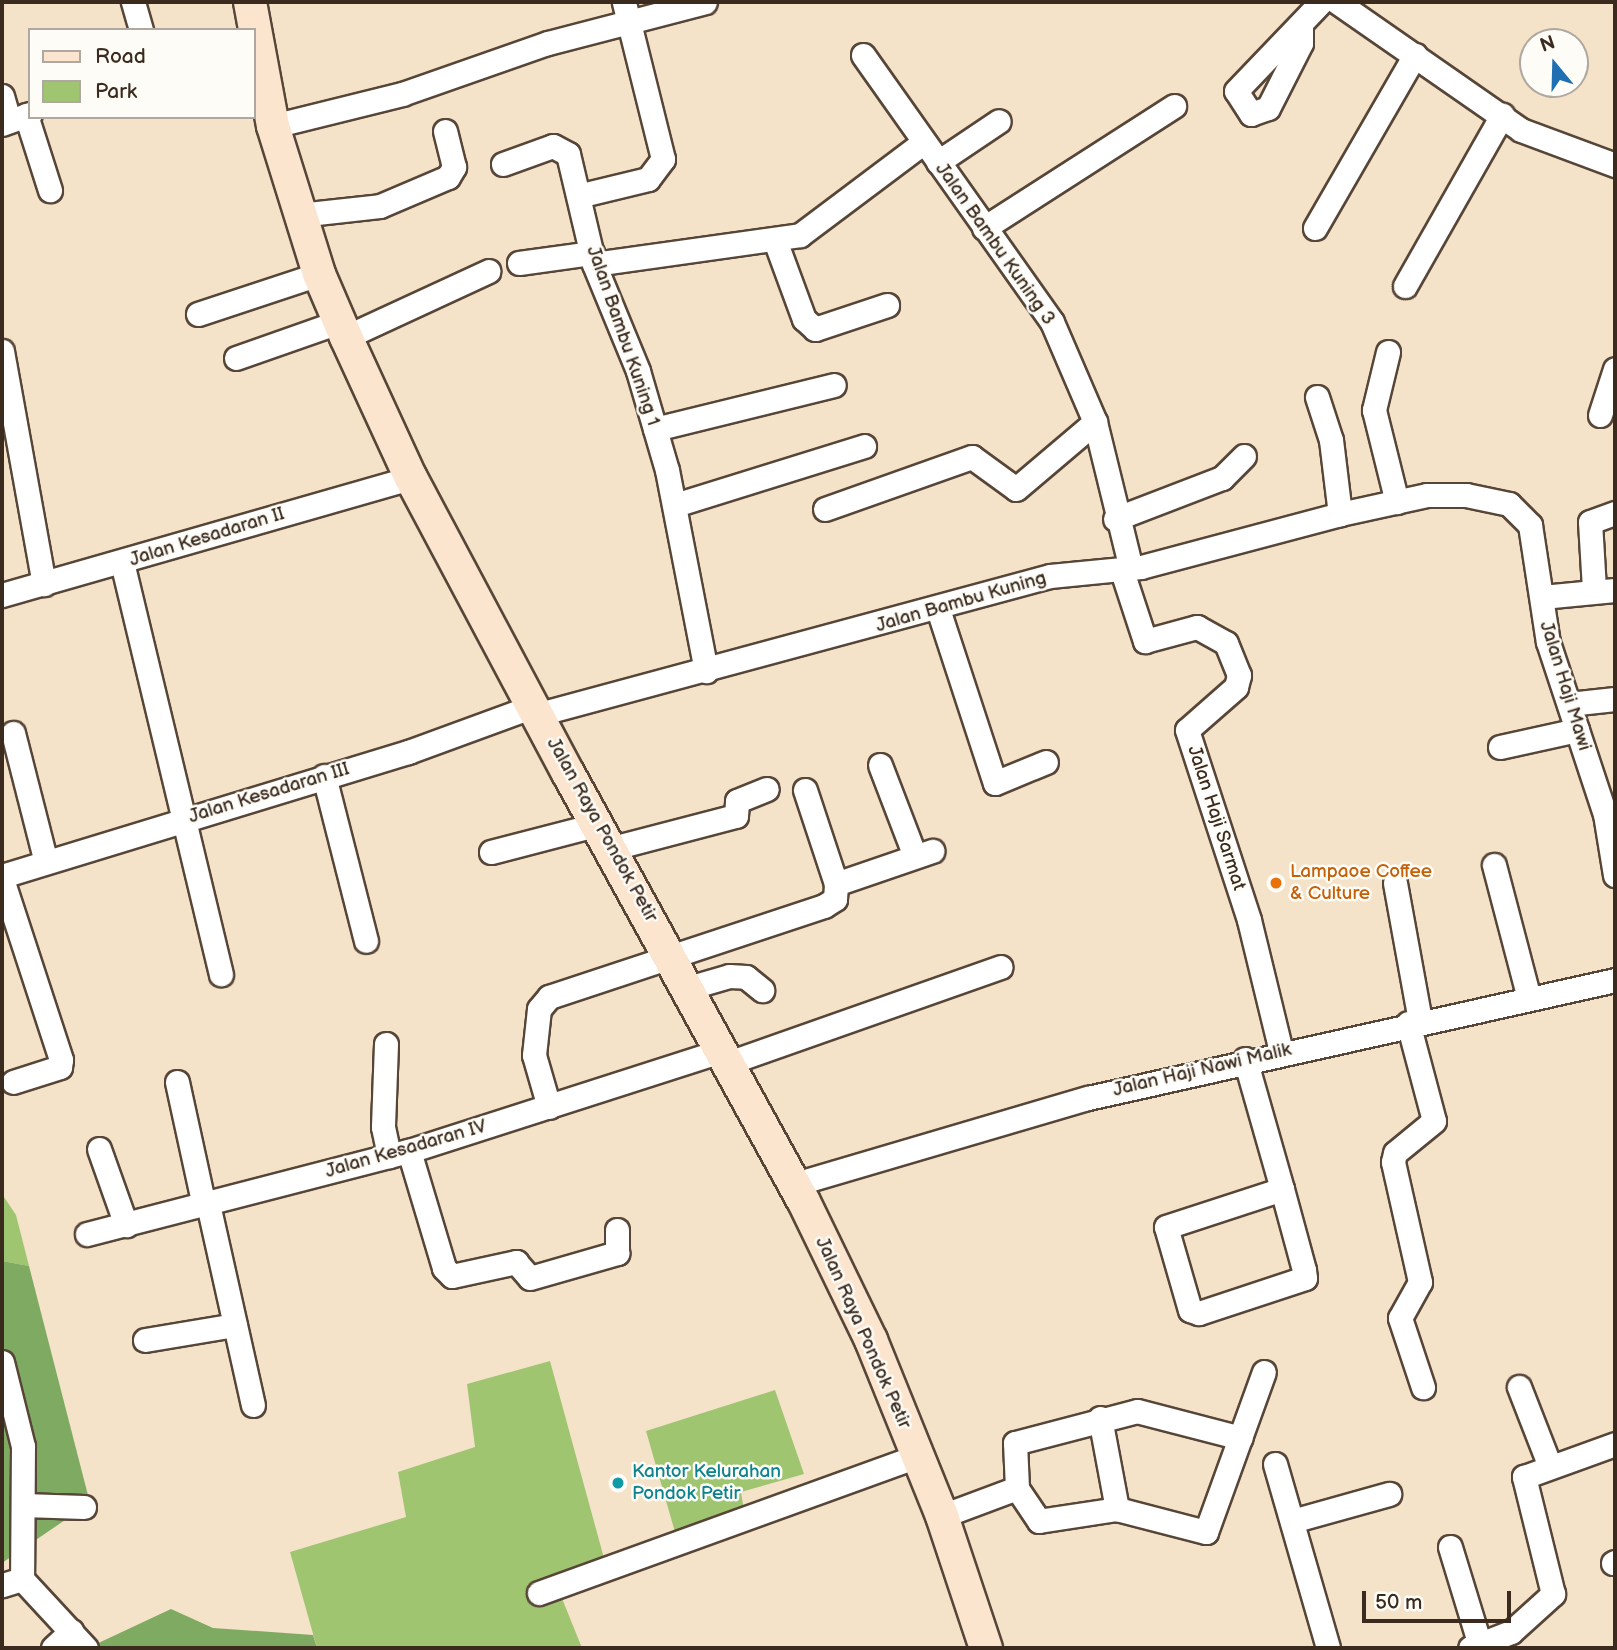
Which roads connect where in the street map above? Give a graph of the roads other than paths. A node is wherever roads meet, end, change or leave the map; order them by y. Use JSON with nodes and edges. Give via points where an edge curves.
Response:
{"nodes":[{"id":1,"x":133,"y":2,"type":"edge"},
{"id":2,"x":250,"y":2,"type":"edge"},
{"id":3,"x":705,"y":2,"type":"edge"},
{"id":4,"x":1321,"y":2,"type":"edge"},
{"id":5,"x":1337,"y":2,"type":"edge"},
{"id":6,"x":626,"y":11,"type":"edge"},
{"id":7,"x":1301,"y":26,"type":"dead end"},
{"id":8,"x":140,"y":28,"type":"edge"},
{"id":9,"x":253,"y":28,"type":"edge"},
{"id":10,"x":863,"y":55,"type":"dead end"},
{"id":11,"x":1415,"y":55,"type":"junction"},
{"id":12,"x":257,"y":60,"type":"edge"},
{"id":13,"x":2,"y":96,"type":"edge"},
{"id":14,"x":1174,"y":106,"type":"dead end"},
{"id":15,"x":1502,"y":115,"type":"junction"},
{"id":16,"x":17,"y":119,"type":"edge"},
{"id":17,"x":999,"y":121,"type":"dead end"},
{"id":18,"x":273,"y":126,"type":"junction"},
{"id":19,"x":444,"y":131,"type":"dead end"},
{"id":20,"x":924,"y":142,"type":"junction"},
{"id":21,"x":937,"y":162,"type":"junction"},
{"id":22,"x":503,"y":164,"type":"dead end"},
{"id":23,"x":1615,"y":165,"type":"edge"},
{"id":24,"x":50,"y":190,"type":"dead end"},
{"id":25,"x":582,"y":195,"type":"junction"},
{"id":26,"x":299,"y":215,"type":"junction"},
{"id":27,"x":984,"y":228,"type":"junction"},
{"id":28,"x":1315,"y":228,"type":"dead end"},
{"id":29,"x":776,"y":243,"type":"junction"},
{"id":30,"x":593,"y":258,"type":"junction"},
{"id":31,"x":519,"y":263,"type":"dead end"},
{"id":32,"x":489,"y":271,"type":"dead end"},
{"id":33,"x":318,"y":274,"type":"junction"},
{"id":34,"x":1405,"y":286,"type":"dead end"},
{"id":35,"x":887,"y":304,"type":"dead end"},
{"id":36,"x":198,"y":314,"type":"dead end"},
{"id":37,"x":342,"y":330,"type":"junction"},
{"id":38,"x":2,"y":351,"type":"edge"},
{"id":39,"x":1388,"y":352,"type":"dead end"},
{"id":40,"x":236,"y":358,"type":"dead end"},
{"id":41,"x":1615,"y":369,"type":"edge"},
{"id":42,"x":834,"y":385,"type":"dead end"},
{"id":43,"x":1317,"y":397,"type":"dead end"},
{"id":44,"x":1600,"y":415,"type":"dead end"},
{"id":45,"x":1095,"y":422,"type":"junction"},
{"id":46,"x":655,"y":429,"type":"junction"},
{"id":47,"x":864,"y":446,"type":"dead end"},
{"id":48,"x":1244,"y":456,"type":"dead end"},
{"id":49,"x":411,"y":478,"type":"junction"},
{"id":50,"x":1397,"y":502,"type":"junction"},
{"id":51,"x":1509,"y":504,"type":"joint"},
{"id":52,"x":675,"y":505,"type":"junction"},
{"id":53,"x":825,"y":509,"type":"dead end"},
{"id":54,"x":1615,"y":513,"type":"edge"},
{"id":55,"x":1340,"y":514,"type":"junction"},
{"id":56,"x":1115,"y":519,"type":"junction"},
{"id":57,"x":122,"y":562,"type":"junction"},
{"id":58,"x":1127,"y":570,"type":"junction"},
{"id":59,"x":44,"y":584,"type":"junction"},
{"id":60,"x":1605,"y":589,"type":"edge"},
{"id":61,"x":2,"y":595,"type":"edge"},
{"id":62,"x":1542,"y":597,"type":"junction"},
{"id":63,"x":938,"y":609,"type":"junction"},
{"id":64,"x":706,"y":671,"type":"junction"},
{"id":65,"x":1615,"y":699,"type":"edge"},
{"id":66,"x":1569,"y":704,"type":"junction"},
{"id":67,"x":537,"y":710,"type":"junction"},
{"id":68,"x":1577,"y":730,"type":"junction"},
{"id":69,"x":13,"y":733,"type":"dead end"},
{"id":70,"x":1500,"y":747,"type":"dead end"},
{"id":71,"x":1046,"y":762,"type":"dead end"},
{"id":72,"x":880,"y":765,"type":"dead end"},
{"id":73,"x":324,"y":776,"type":"junction"},
{"id":74,"x":767,"y":789,"type":"dead end"},
{"id":75,"x":805,"y":790,"type":"dead end"},
{"id":76,"x":1610,"y":813,"type":"edge"},
{"id":77,"x":185,"y":818,"type":"junction"},
{"id":78,"x":602,"y":837,"type":"junction"},
{"id":79,"x":491,"y":852,"type":"dead end"},
{"id":80,"x":46,"y":862,"type":"junction"},
{"id":81,"x":1494,"y":865,"type":"dead end"},
{"id":82,"x":1615,"y":875,"type":"edge"},
{"id":83,"x":2,"y":877,"type":"edge"},
{"id":84,"x":1395,"y":883,"type":"dead end"},
{"id":85,"x":836,"y":884,"type":"junction"},
{"id":86,"x":366,"y":941,"type":"dead end"},
{"id":87,"x":672,"y":956,"type":"junction"},
{"id":88,"x":1001,"y":967,"type":"dead end"},
{"id":89,"x":221,"y":974,"type":"dead end"},
{"id":90,"x":1615,"y":980,"type":"edge"},
{"id":91,"x":688,"y":988,"type":"junction"},
{"id":92,"x":762,"y":990,"type":"dead end"},
{"id":93,"x":1529,"y":998,"type":"junction"},
{"id":94,"x":1414,"y":1021,"type":"junction"},
{"id":95,"x":386,"y":1044,"type":"dead end"},
{"id":96,"x":1281,"y":1051,"type":"junction"},
{"id":97,"x":725,"y":1057,"type":"junction"},
{"id":98,"x":1245,"y":1059,"type":"junction"},
{"id":99,"x":13,"y":1082,"type":"dead end"},
{"id":100,"x":177,"y":1082,"type":"dead end"},
{"id":101,"x":549,"y":1107,"type":"junction"},
{"id":102,"x":99,"y":1149,"type":"dead end"},
{"id":103,"x":399,"y":1154,"type":"junction"},
{"id":104,"x":795,"y":1184,"type":"junction"},
{"id":105,"x":1282,"y":1189,"type":"junction"},
{"id":106,"x":206,"y":1205,"type":"junction"},
{"id":107,"x":126,"y":1224,"type":"junction"},
{"id":108,"x":617,"y":1230,"type":"dead end"},
{"id":109,"x":87,"y":1234,"type":"dead end"},
{"id":110,"x":235,"y":1325,"type":"junction"},
{"id":111,"x":145,"y":1340,"type":"dead end"},
{"id":112,"x":2,"y":1362,"type":"edge"},
{"id":113,"x":1264,"y":1372,"type":"dead end"},
{"id":114,"x":1423,"y":1387,"type":"dead end"},
{"id":115,"x":1519,"y":1387,"type":"dead end"},
{"id":116,"x":253,"y":1405,"type":"dead end"},
{"id":117,"x":1100,"y":1418,"type":"junction"},
{"id":118,"x":1241,"y":1438,"type":"junction"},
{"id":119,"x":1615,"y":1444,"type":"edge"},
{"id":120,"x":917,"y":1456,"type":"junction"},
{"id":121,"x":1275,"y":1464,"type":"dead end"},
{"id":122,"x":1549,"y":1464,"type":"junction"},
{"id":123,"x":1017,"y":1488,"type":"junction"},
{"id":124,"x":1389,"y":1494,"type":"dead end"},
{"id":125,"x":23,"y":1505,"type":"junction"},
{"id":126,"x":84,"y":1507,"type":"dead end"},
{"id":127,"x":1117,"y":1510,"type":"junction"},
{"id":128,"x":942,"y":1516,"type":"junction"},
{"id":129,"x":1292,"y":1521,"type":"junction"},
{"id":130,"x":1450,"y":1547,"type":"dead end"},
{"id":131,"x":12,"y":1582,"type":"edge"},
{"id":132,"x":539,"y":1593,"type":"dead end"},
{"id":133,"x":71,"y":1631,"type":"junction"},
{"id":134,"x":1489,"y":1645,"type":"edge"},
{"id":135,"x":53,"y":1648,"type":"edge"},
{"id":136,"x":86,"y":1648,"type":"edge"},
{"id":137,"x":986,"y":1648,"type":"edge"},
{"id":138,"x":1328,"y":1648,"type":"edge"}],
"edges":[{"from":1,"to":8,"type":"street"},
{"from":2,"to":9,"type":"main road","name":"Jalan Raya Pondok Petir"},
{"from":3,"to":6,"type":"street"},
{"from":4,"to":7,"type":"street"},
{"from":5,"to":11,"type":"street"},
{"from":6,"to":18,"type":"street","via":[[402,94]]},
{"from":6,"to":25,"type":"street","via":[[663,159],[648,179]]},
{"from":10,"to":20,"type":"street","name":"Jalan Bambu Kuning 3"},
{"from":11,"to":15,"type":"street"},
{"from":11,"to":28,"type":"street"},
{"from":12,"to":18,"type":"main road","name":"Jalan Raya Pondok Petir"},
{"from":13,"to":16,"type":"street"},
{"from":14,"to":27,"type":"street"},
{"from":15,"to":23,"type":"street","via":[[1521,130]]},
{"from":15,"to":34,"type":"street"},
{"from":16,"to":24,"type":"street"},
{"from":17,"to":21,"type":"street"},
{"from":18,"to":26,"type":"main road","name":"Jalan Raya Pondok Petir"},
{"from":19,"to":26,"type":"street","via":[[454,167],[448,177],[380,206]]},
{"from":20,"to":21,"type":"street","name":"Jalan Bambu Kuning 3"},
{"from":20,"to":29,"type":"street","via":[[814,229]]},
{"from":21,"to":27,"type":"street","name":"Jalan Bambu Kuning 3"},
{"from":22,"to":25,"type":"street","name":"Jalan Bambu Kuning 1","via":[[563,147]]},
{"from":25,"to":30,"type":"street","name":"Jalan Bambu Kuning 1"},
{"from":26,"to":33,"type":"main road","name":"Jalan Raya Pondok Petir"},
{"from":27,"to":45,"type":"street","name":"Jalan Bambu Kuning 3","via":[[1052,322]]},
{"from":29,"to":30,"type":"street"},
{"from":29,"to":35,"type":"street","via":[[804,318],[815,329]]},
{"from":30,"to":31,"type":"street"},
{"from":30,"to":46,"type":"street","name":"Jalan Bambu Kuning 1"},
{"from":32,"to":37,"type":"street"},
{"from":33,"to":36,"type":"street"},
{"from":33,"to":37,"type":"main road","name":"Jalan Raya Pondok Petir"},
{"from":37,"to":40,"type":"street"},
{"from":37,"to":49,"type":"main road","name":"Jalan Raya Pondok Petir"},
{"from":38,"to":59,"type":"street"},
{"from":39,"to":50,"type":"street","via":[[1376,383],[1374,410]]},
{"from":41,"to":44,"type":"street"},
{"from":42,"to":46,"type":"street"},
{"from":43,"to":55,"type":"street","via":[[1331,440]]},
{"from":45,"to":53,"type":"street","via":[[1016,489],[972,457]]},
{"from":45,"to":56,"type":"street","name":"Jalan Bambu Kuning 3"},
{"from":46,"to":52,"type":"street","name":"Jalan Bambu Kuning 1"},
{"from":47,"to":52,"type":"street"},
{"from":48,"to":56,"type":"street","via":[[1222,478]]},
{"from":49,"to":57,"type":"street","name":"Jalan Kesadaran II"},
{"from":49,"to":67,"type":"main road","name":"Jalan Raya Pondok Petir"},
{"from":50,"to":51,"type":"street","name":"Jalan Bambu Kuning","via":[[1447,493]]},
{"from":50,"to":55,"type":"street","name":"Jalan Bambu Kuning"},
{"from":51,"to":62,"type":"street","name":"Jalan Haji Mawi","via":[[1530,525]]},
{"from":52,"to":64,"type":"street","name":"Jalan Bambu Kuning 1"},
{"from":54,"to":60,"type":"street","via":[[1590,523]]},
{"from":55,"to":58,"type":"street","name":"Jalan Bambu Kuning"},
{"from":56,"to":58,"type":"street","name":"Jalan Bambu Kuning 3"},
{"from":57,"to":59,"type":"street","name":"Jalan Kesadaran II"},
{"from":57,"to":77,"type":"street"},
{"from":58,"to":63,"type":"street","name":"Jalan Bambu Kuning","via":[[1050,576]]},
{"from":58,"to":96,"type":"street","name":"Jalan Haji Sarmat","via":[[1145,641],[1198,627],[1226,643],[1239,675],[1236,687],[1186,730],[1250,920]]},
{"from":59,"to":61,"type":"street","name":"Jalan Kesadaran II"},
{"from":60,"to":62,"type":"street"},
{"from":62,"to":66,"type":"street","name":"Jalan Haji Mawi","via":[[1548,642]]},
{"from":63,"to":64,"type":"street","name":"Jalan Bambu Kuning"},
{"from":63,"to":71,"type":"street","via":[[995,783]]},
{"from":64,"to":67,"type":"street","name":"Jalan Bambu Kuning"},
{"from":65,"to":66,"type":"street"},
{"from":66,"to":68,"type":"street","name":"Jalan Haji Mawi"},
{"from":67,"to":73,"type":"street","name":"Jalan Kesadaran III"},
{"from":67,"to":78,"type":"main road","name":"Jalan Raya Pondok Petir"},
{"from":68,"to":70,"type":"street"},
{"from":68,"to":76,"type":"street","name":"Jalan Haji Mawi"},
{"from":69,"to":80,"type":"street"},
{"from":72,"to":85,"type":"street","via":[[924,854]]},
{"from":73,"to":77,"type":"street","name":"Jalan Kesadaran III"},
{"from":73,"to":86,"type":"street"},
{"from":74,"to":78,"type":"street","via":[[737,801],[736,816]]},
{"from":75,"to":85,"type":"street"},
{"from":76,"to":82,"type":"street","name":"Jalan Haji Mawi"},
{"from":77,"to":80,"type":"street","name":"Jalan Kesadaran III"},
{"from":77,"to":89,"type":"street"},
{"from":78,"to":79,"type":"street"},
{"from":78,"to":87,"type":"main road","name":"Jalan Raya Pondok Petir"},
{"from":80,"to":83,"type":"street","name":"Jalan Kesadaran III"},
{"from":81,"to":93,"type":"street"},
{"from":83,"to":99,"type":"street","via":[[61,1060],[60,1067]]},
{"from":84,"to":94,"type":"street"},
{"from":85,"to":87,"type":"street","via":[[835,899],[824,906]]},
{"from":87,"to":91,"type":"main road","name":"Jalan Raya Pondok Petir"},
{"from":87,"to":101,"type":"street","via":[[544,1002],[534,1055]]},
{"from":88,"to":97,"type":"street","name":"Jalan Kesadaran IV"},
{"from":90,"to":93,"type":"street","name":"Jalan Haji Nawi Malik"},
{"from":91,"to":92,"type":"street","via":[[729,976],[746,977]]},
{"from":91,"to":97,"type":"main road","name":"Jalan Raya Pondok Petir"},
{"from":93,"to":94,"type":"street","name":"Jalan Haji Nawi Malik"},
{"from":94,"to":96,"type":"street","name":"Jalan Haji Nawi Malik"},
{"from":94,"to":114,"type":"street","via":[[1434,1121],[1395,1153],[1393,1162],[1420,1282],[1400,1318]]},
{"from":95,"to":103,"type":"street","via":[[383,1127]]},
{"from":96,"to":98,"type":"street","name":"Jalan Haji Nawi Malik"},
{"from":97,"to":101,"type":"street","name":"Jalan Kesadaran IV"},
{"from":97,"to":104,"type":"main road","name":"Jalan Raya Pondok Petir"},
{"from":98,"to":104,"type":"street","name":"Jalan Haji Nawi Malik","via":[[984,1125]]},
{"from":98,"to":105,"type":"street"},
{"from":100,"to":106,"type":"street"},
{"from":101,"to":103,"type":"street","name":"Jalan Kesadaran IV"},
{"from":102,"to":107,"type":"street"},
{"from":103,"to":106,"type":"street","name":"Jalan Kesadaran IV"},
{"from":103,"to":108,"type":"street","via":[[444,1268],[463,1278],[516,1262],[530,1278],[615,1254],[622,1247]]},
{"from":104,"to":120,"type":"main road","name":"Jalan Raya Pondok Petir"},
{"from":105,"to":105,"type":"street","via":[[1302,1281],[1199,1313],[1190,1310],[1166,1227]]},
{"from":106,"to":107,"type":"street","name":"Jalan Kesadaran IV"},
{"from":106,"to":110,"type":"street"},
{"from":107,"to":109,"type":"street","name":"Jalan Kesadaran IV"},
{"from":110,"to":111,"type":"street"},
{"from":110,"to":116,"type":"street"},
{"from":112,"to":125,"type":"street","via":[[23,1446]]},
{"from":113,"to":118,"type":"street"},
{"from":115,"to":122,"type":"street"},
{"from":117,"to":118,"type":"street","via":[[1137,1411]]},
{"from":117,"to":123,"type":"street","via":[[1015,1443]]},
{"from":117,"to":127,"type":"street"},
{"from":118,"to":127,"type":"street","via":[[1206,1532]]},
{"from":119,"to":122,"type":"street"},
{"from":120,"to":128,"type":"main road","name":"Jalan Raya Pondok Petir"},
{"from":120,"to":132,"type":"street"},
{"from":121,"to":129,"type":"street"},
{"from":122,"to":134,"type":"street","via":[[1521,1484],[1553,1594],[1522,1624]]},
{"from":123,"to":127,"type":"street","via":[[1031,1513],[1046,1522]]},
{"from":123,"to":128,"type":"street"},
{"from":124,"to":129,"type":"street"},
{"from":125,"to":126,"type":"street"},
{"from":125,"to":131,"type":"street"},
{"from":128,"to":137,"type":"main road","name":"Jalan Raya Pondok Petir"},
{"from":129,"to":138,"type":"street"},
{"from":130,"to":134,"type":"street"},
{"from":131,"to":133,"type":"street"},
{"from":133,"to":135,"type":"street"},
{"from":133,"to":136,"type":"street"}]}
